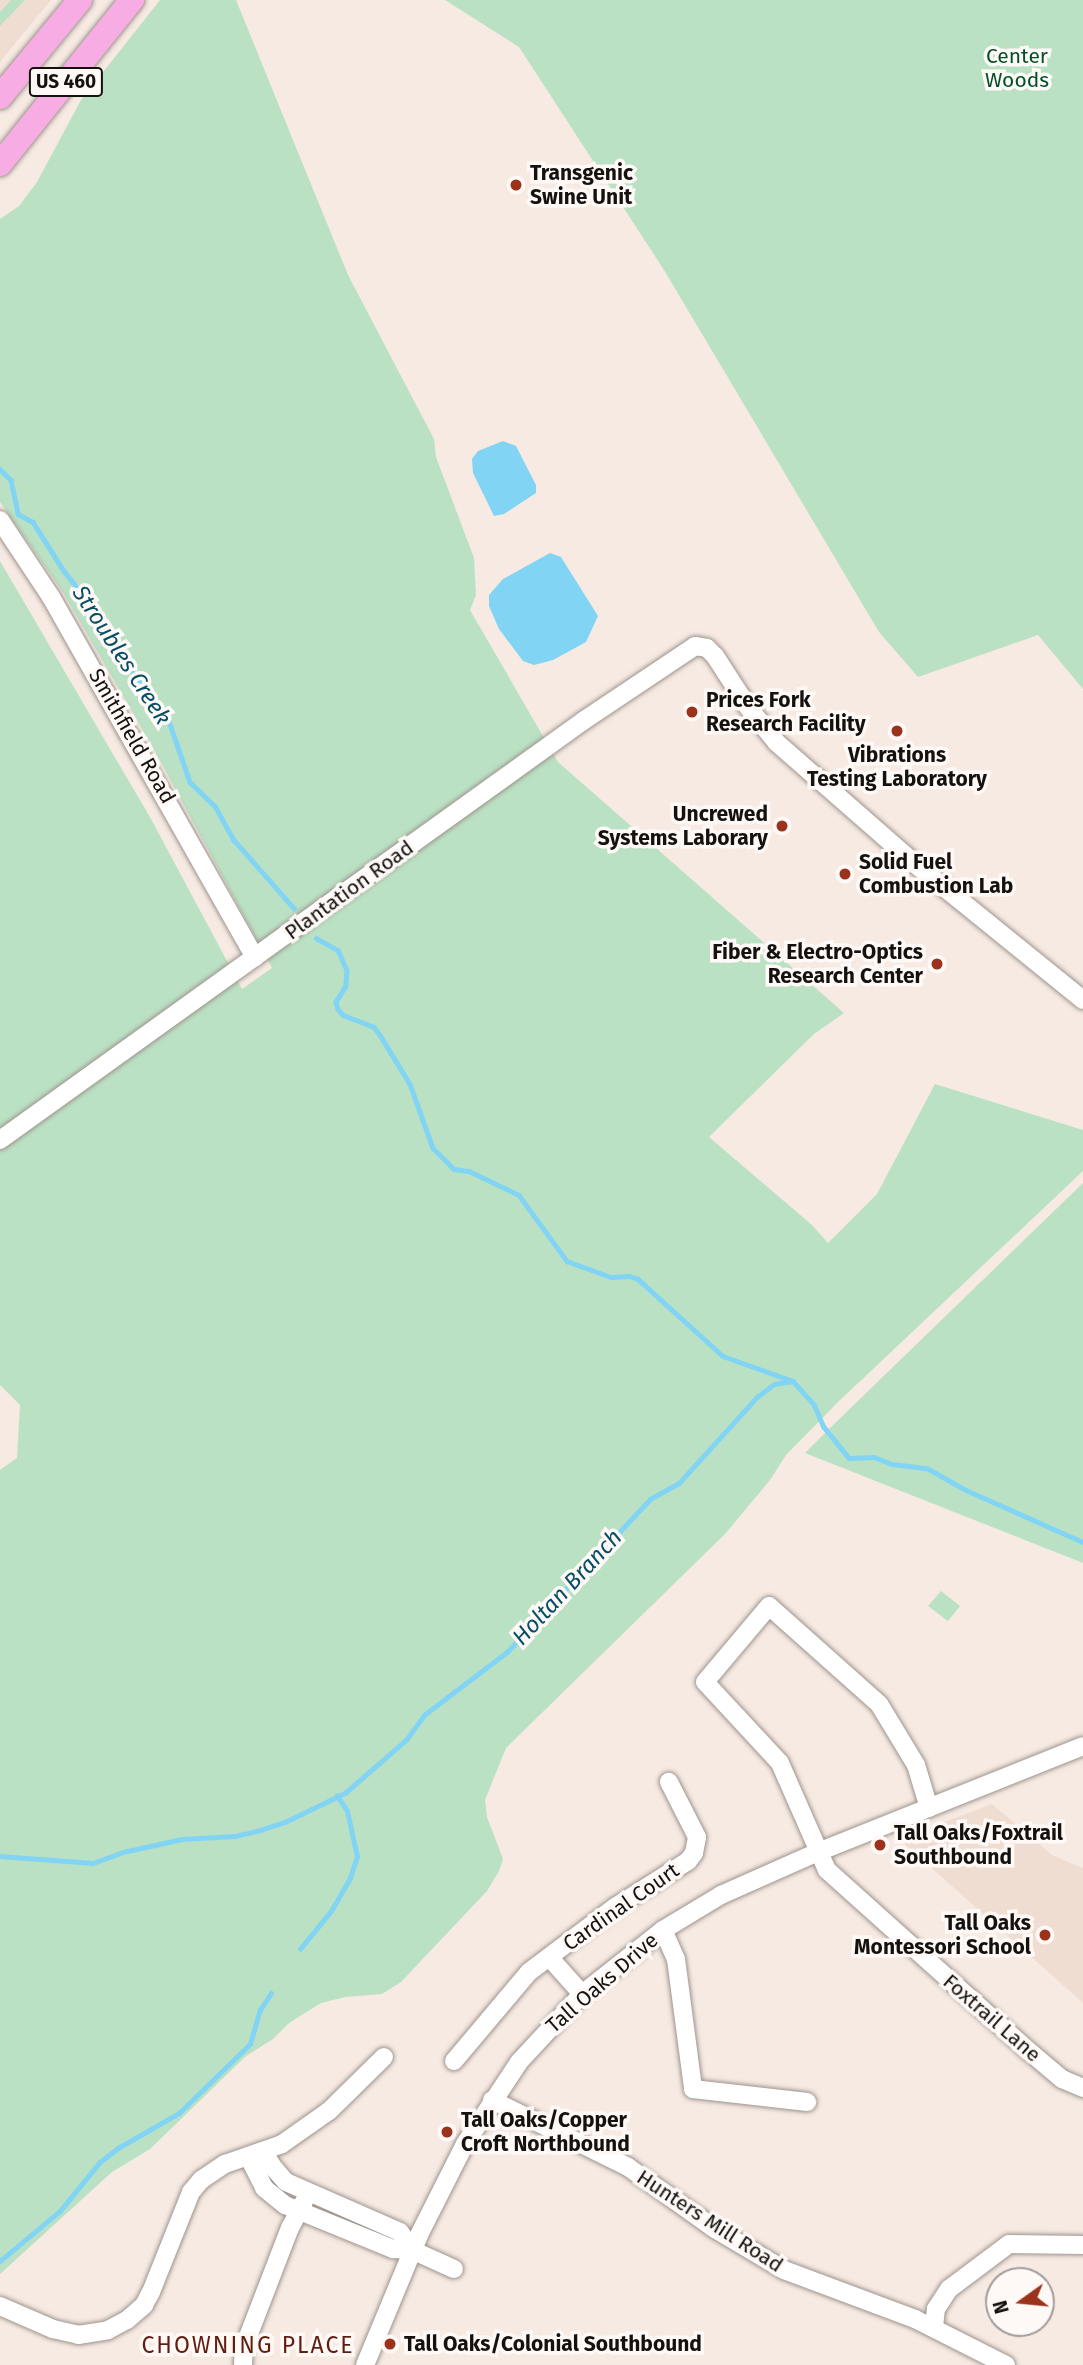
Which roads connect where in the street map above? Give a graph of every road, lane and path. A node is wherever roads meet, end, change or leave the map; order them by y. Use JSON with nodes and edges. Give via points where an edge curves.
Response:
{"nodes":[{"id":1,"x":80,"y":0,"type":"edge"},
{"id":2,"x":132,"y":0,"type":"edge"},
{"id":3,"x":0,"y":97,"type":"edge"},
{"id":4,"x":0,"y":164,"type":"edge"},
{"id":5,"x":0,"y":520,"type":"edge"},
{"id":6,"x":255,"y":957,"type":"junction"},
{"id":7,"x":1083,"y":1000,"type":"edge"},
{"id":8,"x":0,"y":1140,"type":"edge"},
{"id":9,"x":1083,"y":1746,"type":"edge"},
{"id":10,"x":669,"y":1782,"type":"dead end"},
{"id":11,"x":929,"y":1808,"type":"junction"},
{"id":12,"x":818,"y":1852,"type":"junction"},
{"id":13,"x":663,"y":1930,"type":"junction"},
{"id":14,"x":550,"y":1957,"type":"junction"},
{"id":15,"x":582,"y":1994,"type":"junction"},
{"id":16,"x":384,"y":2057,"type":"dead end"},
{"id":17,"x":454,"y":2061,"type":"dead end"},
{"id":18,"x":1083,"y":2088,"type":"edge"},
{"id":19,"x":492,"y":2100,"type":"junction"},
{"id":20,"x":807,"y":2102,"type":"dead end"},
{"id":21,"x":256,"y":2154,"type":"junction"},
{"id":22,"x":309,"y":2193,"type":"junction"},
{"id":23,"x":300,"y":2210,"type":"junction"},
{"id":24,"x":1083,"y":2245,"type":"edge"},
{"id":25,"x":412,"y":2250,"type":"junction"},
{"id":26,"x":454,"y":2269,"type":"dead end"},
{"id":27,"x":0,"y":2306,"type":"edge"},
{"id":28,"x":934,"y":2327,"type":"junction"},
{"id":29,"x":243,"y":2365,"type":"edge"},
{"id":30,"x":365,"y":2365,"type":"edge"},
{"id":31,"x":1006,"y":2365,"type":"edge"}],
"edges":[{"from":1,"to":3,"type":"highway","number":"US 460"},
{"from":2,"to":4,"type":"highway","number":"US 460"},
{"from":5,"to":6,"type":"street","name":"Smithfield Road","via":[[71,630]]},
{"from":6,"to":7,"type":"street","name":"Plantation Road","via":[[675,656],[701,646],[715,656],[748,706],[787,752]]},
{"from":6,"to":8,"type":"street","name":"Plantation Road"},
{"from":9,"to":11,"type":"street","name":"Tall Oaks Drive"},
{"from":10,"to":14,"type":"street","name":"Cardinal Court","via":[[697,1837],[694,1853]]},
{"from":11,"to":12,"type":"street","name":"Tall Oaks Drive"},
{"from":11,"to":12,"type":"street","name":"Foxtrail Lane","via":[[916,1765],[879,1704],[769,1606],[705,1682],[780,1763]]},
{"from":12,"to":13,"type":"street","name":"Tall Oaks Drive","via":[[722,1895]]},
{"from":12,"to":18,"type":"street","name":"Foxtrail Lane","via":[[833,1877],[1057,2075]]},
{"from":13,"to":15,"type":"street","name":"Tall Oaks Drive"},
{"from":13,"to":20,"type":"street","via":[[676,1959],[693,2089]]},
{"from":14,"to":15,"type":"street","name":"Cardinal Court"},
{"from":14,"to":17,"type":"street","name":"Cardinal Court","via":[[529,1972]]},
{"from":15,"to":19,"type":"street","name":"Tall Oaks Drive","via":[[534,2043]]},
{"from":16,"to":21,"type":"street","via":[[329,2111],[282,2144]]},
{"from":19,"to":25,"type":"street","name":"Tall Oaks Drive"},
{"from":19,"to":28,"type":"street","name":"Hunters Mill Road","via":[[628,2167],[715,2229],[785,2270]]},
{"from":21,"to":22,"type":"street","via":[[286,2182]]},
{"from":21,"to":23,"type":"street","via":[[259,2181],[269,2194]]},
{"from":21,"to":27,"type":"street","via":[[211,2171],[191,2192],[151,2292],[127,2320],[107,2330],[78,2335]]},
{"from":22,"to":23,"type":"street"},
{"from":22,"to":25,"type":"street","via":[[400,2232]]},
{"from":23,"to":25,"type":"street","via":[[393,2249]]},
{"from":23,"to":29,"type":"street","via":[[244,2347]]},
{"from":24,"to":28,"type":"street","via":[[1009,2244],[949,2289],[936,2309]]},
{"from":25,"to":26,"type":"street"},
{"from":25,"to":30,"type":"street","name":"Tall Oaks Drive"},
{"from":28,"to":31,"type":"street","name":"Hunters Mill Road"}]}
